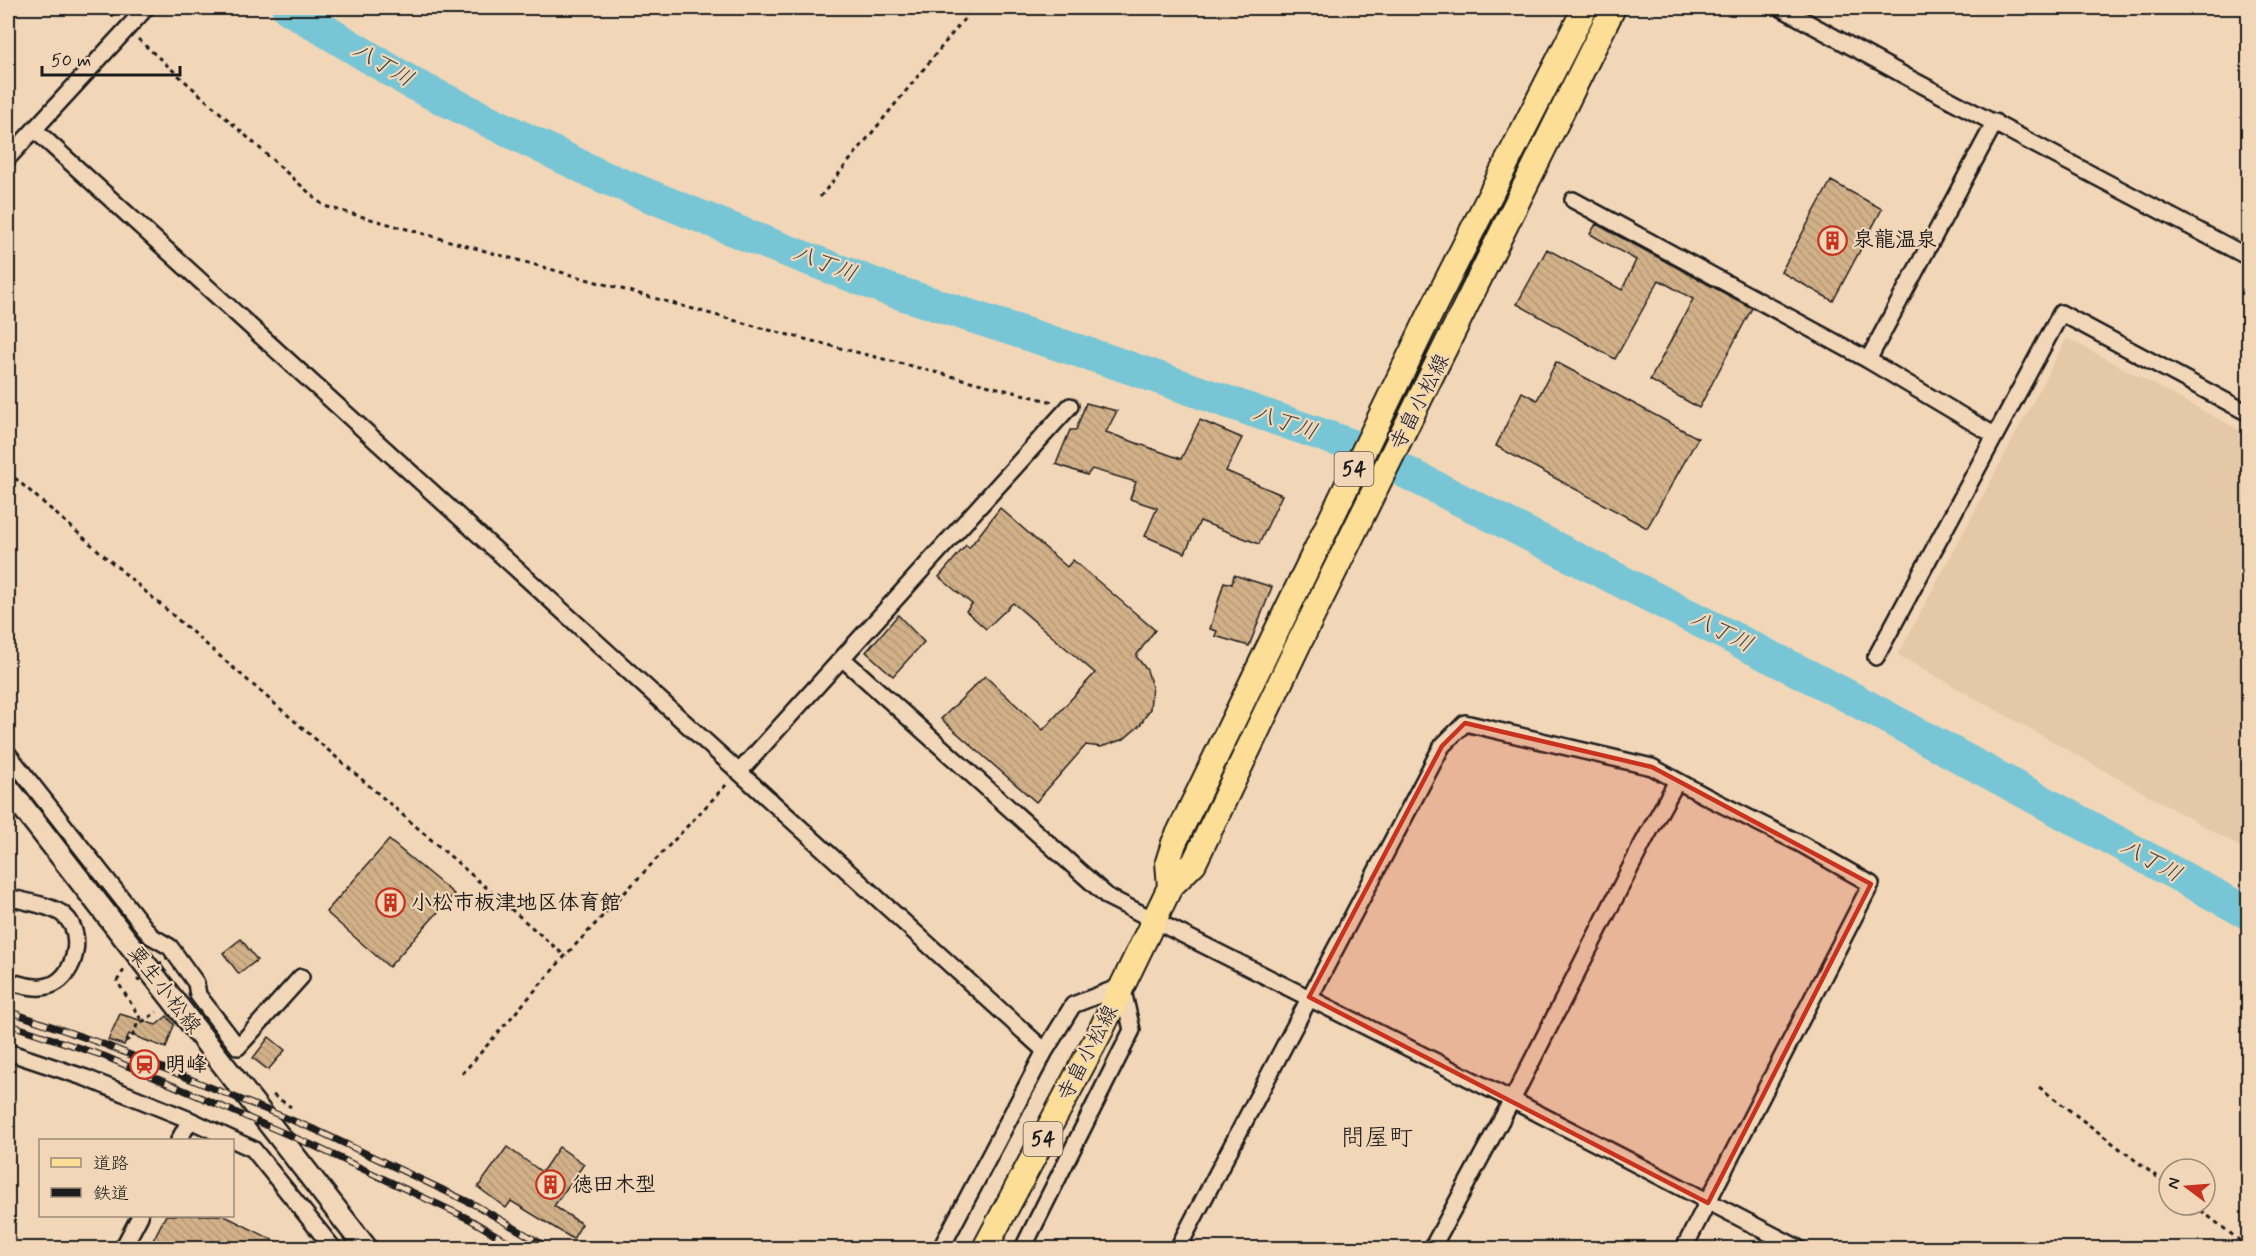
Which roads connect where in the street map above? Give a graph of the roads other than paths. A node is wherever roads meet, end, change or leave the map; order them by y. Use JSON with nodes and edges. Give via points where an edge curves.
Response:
{"nodes":[{"id":1,"x":146,"y":8,"type":"edge"},
{"id":2,"x":1584,"y":8,"type":"edge"},
{"id":3,"x":1613,"y":8,"type":"edge"},
{"id":4,"x":1781,"y":8,"type":"edge"},
{"id":5,"x":1995,"y":122,"type":"junction"},
{"id":6,"x":35,"y":130,"type":"junction"},
{"id":7,"x":8,"y":158,"type":"edge"},
{"id":8,"x":1573,"y":200,"type":"dead end"},
{"id":9,"x":2248,"y":257,"type":"edge"},
{"id":10,"x":1868,"y":360,"type":"junction"},
{"id":11,"x":1070,"y":406,"type":"road end"},
{"id":12,"x":2248,"y":413,"type":"edge"},
{"id":13,"x":1994,"y":435,"type":"junction"},
{"id":14,"x":1876,"y":657,"type":"dead end"},
{"id":15,"x":842,"y":658,"type":"junction"},
{"id":16,"x":8,"y":754,"type":"edge"},
{"id":17,"x":740,"y":771,"type":"junction"},
{"id":18,"x":1677,"y":781,"type":"junction"},
{"id":19,"x":8,"y":788,"type":"edge"},
{"id":20,"x":1170,"y":887,"type":"junction"},
{"id":21,"x":8,"y":897,"type":"edge"},
{"id":22,"x":1156,"y":919,"type":"junction"},
{"id":23,"x":301,"y":977,"type":"dead end"},
{"id":24,"x":8,"y":981,"type":"edge"},
{"id":25,"x":1122,"y":986,"type":"junction"},
{"id":26,"x":1309,"y":997,"type":"junction"},
{"id":27,"x":1045,"y":1052,"type":"junction"},
{"id":28,"x":8,"y":1053,"type":"edge"},
{"id":29,"x":1512,"y":1100,"type":"junction"},
{"id":30,"x":190,"y":1120,"type":"junction"},
{"id":31,"x":180,"y":1139,"type":"edge"},
{"id":32,"x":231,"y":1139,"type":"edge"},
{"id":33,"x":234,"y":1140,"type":"edge"},
{"id":34,"x":1708,"y":1203,"type":"junction"},
{"id":35,"x":139,"y":1217,"type":"edge"},
{"id":36,"x":123,"y":1248,"type":"edge"},
{"id":37,"x":333,"y":1248,"type":"edge"},
{"id":38,"x":366,"y":1248,"type":"edge"},
{"id":39,"x":941,"y":1248,"type":"edge"},
{"id":40,"x":985,"y":1248,"type":"edge"},
{"id":41,"x":1023,"y":1248,"type":"edge"},
{"id":42,"x":1178,"y":1248,"type":"edge"},
{"id":43,"x":1432,"y":1248,"type":"edge"},
{"id":44,"x":1684,"y":1248,"type":"edge"},
{"id":45,"x":1798,"y":1248,"type":"edge"}],
"edges":[{"from":1,"to":6,"type":"street"},
{"from":2,"to":20,"type":"main road","name":"寺畠小松線","number":"54","via":[[1435,304],[1174,843],[1168,862]]},
{"from":3,"to":20,"type":"main road","name":"寺畠小松線","number":"54","via":[[1194,863]]},
{"from":4,"to":5,"type":"street"},
{"from":5,"to":9,"type":"street"},
{"from":5,"to":10,"type":"street"},
{"from":6,"to":7,"type":"street"},
{"from":6,"to":17,"type":"street"},
{"from":8,"to":10,"type":"street"},
{"from":10,"to":13,"type":"street"},
{"from":11,"to":15,"type":"street"},
{"from":12,"to":13,"type":"street","via":[[2061,313]]},
{"from":13,"to":14,"type":"street"},
{"from":15,"to":17,"type":"street"},
{"from":15,"to":22,"type":"street","via":[[1108,897]]},
{"from":16,"to":23,"type":"street","via":[[151,936],[170,947],[196,983],[198,995],[238,1047]]},
{"from":17,"to":27,"type":"street"},
{"from":18,"to":26,"type":"street","via":[[1652,767],[1465,723],[1442,746]]},
{"from":18,"to":29,"type":"street"},
{"from":18,"to":34,"type":"street","via":[[1801,843],[1871,884]]},
{"from":19,"to":38,"type":"main road","name":"粟生小松線"},
{"from":20,"to":22,"type":"main road","name":"寺畠小松線","number":"54"},
{"from":21,"to":24,"type":"street","via":[[63,914],[76,940],[69,971],[57,983],[30,987]]},
{"from":22,"to":25,"type":"main road","name":"寺畠小松線","number":"54"},
{"from":22,"to":26,"type":"street"},
{"from":25,"to":27,"type":"street","via":[[1073,1005]]},
{"from":25,"to":40,"type":"main road","name":"寺畠小松線","number":"54"},
{"from":25,"to":41,"type":"street","via":[[1132,1030]]},
{"from":26,"to":29,"type":"street"},
{"from":26,"to":42,"type":"street"},
{"from":27,"to":39,"type":"street"},
{"from":28,"to":30,"type":"street","via":[[86,1078]]},
{"from":29,"to":34,"type":"street"},
{"from":29,"to":43,"type":"street"},
{"from":30,"to":31,"type":"street"},
{"from":30,"to":32,"type":"street"},
{"from":33,"to":37,"type":"street","via":[[253,1149]]},
{"from":34,"to":44,"type":"street"},
{"from":34,"to":45,"type":"street"},
{"from":35,"to":36,"type":"street"}]}
